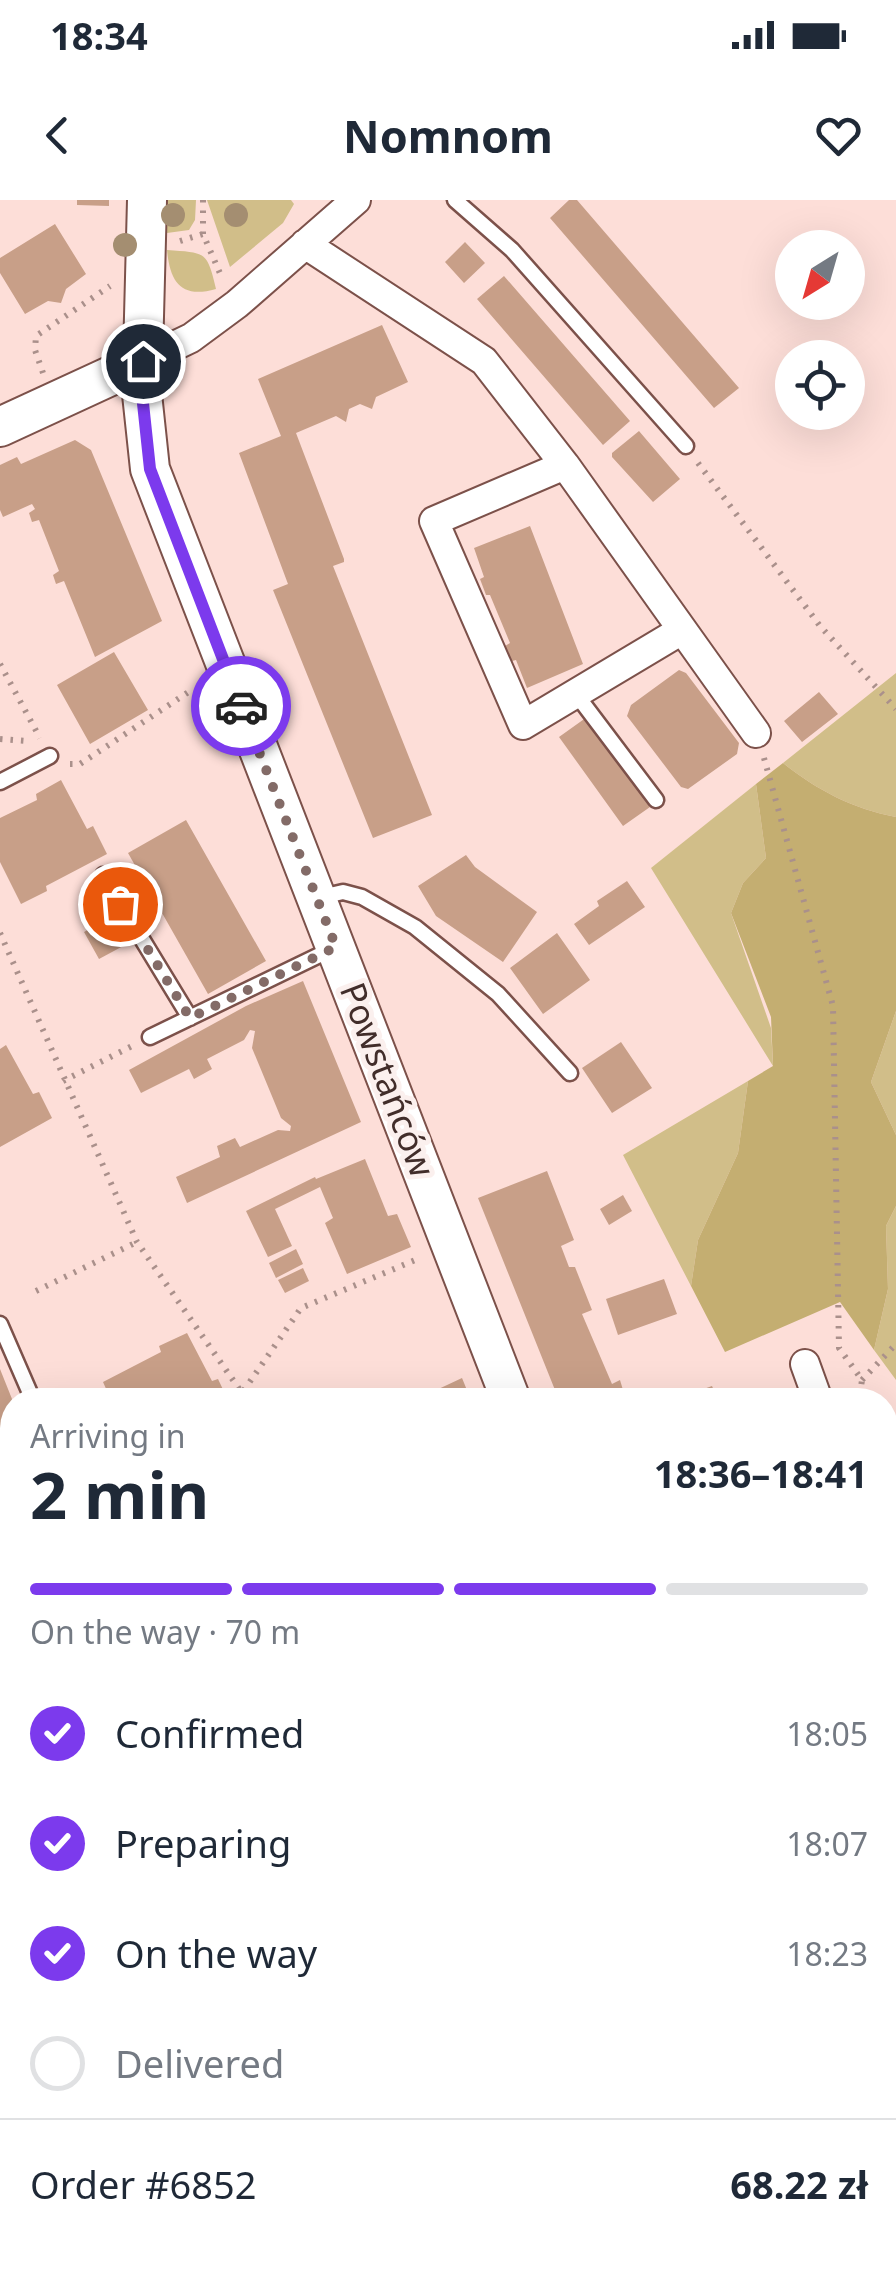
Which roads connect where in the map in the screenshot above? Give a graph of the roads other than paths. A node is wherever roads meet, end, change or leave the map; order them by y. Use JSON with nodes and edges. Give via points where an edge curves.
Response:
{"nodes":[{"id":1,"x":147,"y":200,"type":"edge"},
{"id":2,"x":454,"y":200,"type":"edge"},
{"id":3,"x":345,"y":203,"type":"edge"},
{"id":4,"x":306,"y":244,"type":"junction"},
{"id":5,"x":143,"y":361,"type":"junction"},
{"id":6,"x":0,"y":427,"type":"edge"},
{"id":7,"x":686,"y":446,"type":"road end"},
{"id":8,"x":564,"y":465,"type":"junction"},
{"id":9,"x":682,"y":630,"type":"junction"},
{"id":10,"x":576,"y":694,"type":"junction"},
{"id":11,"x":756,"y":733,"type":"road end"},
{"id":12,"x":50,"y":756,"type":"road end"},
{"id":13,"x":0,"y":782,"type":"edge"},
{"id":14,"x":656,"y":800,"type":"dead end"},
{"id":15,"x":103,"y":875,"type":"dead end"},
{"id":16,"x":316,"y":898,"type":"junction"},
{"id":17,"x":336,"y":947,"type":"junction"},
{"id":18,"x":190,"y":1018,"type":"junction"},
{"id":19,"x":150,"y":1037,"type":"dead end"},
{"id":20,"x":570,"y":1073,"type":"dead end"},
{"id":21,"x":0,"y":1324,"type":"edge"},
{"id":22,"x":804,"y":1364,"type":"dead end"},
{"id":23,"x":28,"y":1388,"type":"edge"},
{"id":24,"x":506,"y":1388,"type":"edge"},
{"id":25,"x":813,"y":1388,"type":"edge"}],
"edges":[{"from":1,"to":5,"type":"street","name":"Powstańców"},
{"from":2,"to":7,"type":"lane","via":[[512,250]]},
{"from":3,"to":4,"type":"street"},
{"from":4,"to":5,"type":"street","via":[[191,338]]},
{"from":4,"to":8,"type":"street","via":[[484,361]]},
{"from":5,"to":6,"type":"street"},
{"from":5,"to":16,"type":"street","name":"Powstańców","via":[[150,469]]},
{"from":8,"to":9,"type":"street"},
{"from":8,"to":10,"type":"street","via":[[434,521],[523,725]]},
{"from":9,"to":10,"type":"street"},
{"from":9,"to":11,"type":"street"},
{"from":10,"to":14,"type":"lane"},
{"from":12,"to":13,"type":"lane"},
{"from":15,"to":18,"type":"lane"},
{"from":16,"to":17,"type":"street","name":"Powstańców"},
{"from":16,"to":20,"type":"lane","via":[[342,892],[362,897],[415,927],[498,994]]},
{"from":17,"to":18,"type":"lane"},
{"from":17,"to":24,"type":"street","name":"Powstańców"},
{"from":18,"to":19,"type":"lane"},
{"from":21,"to":23,"type":"lane"},
{"from":22,"to":25,"type":"street"}]}
